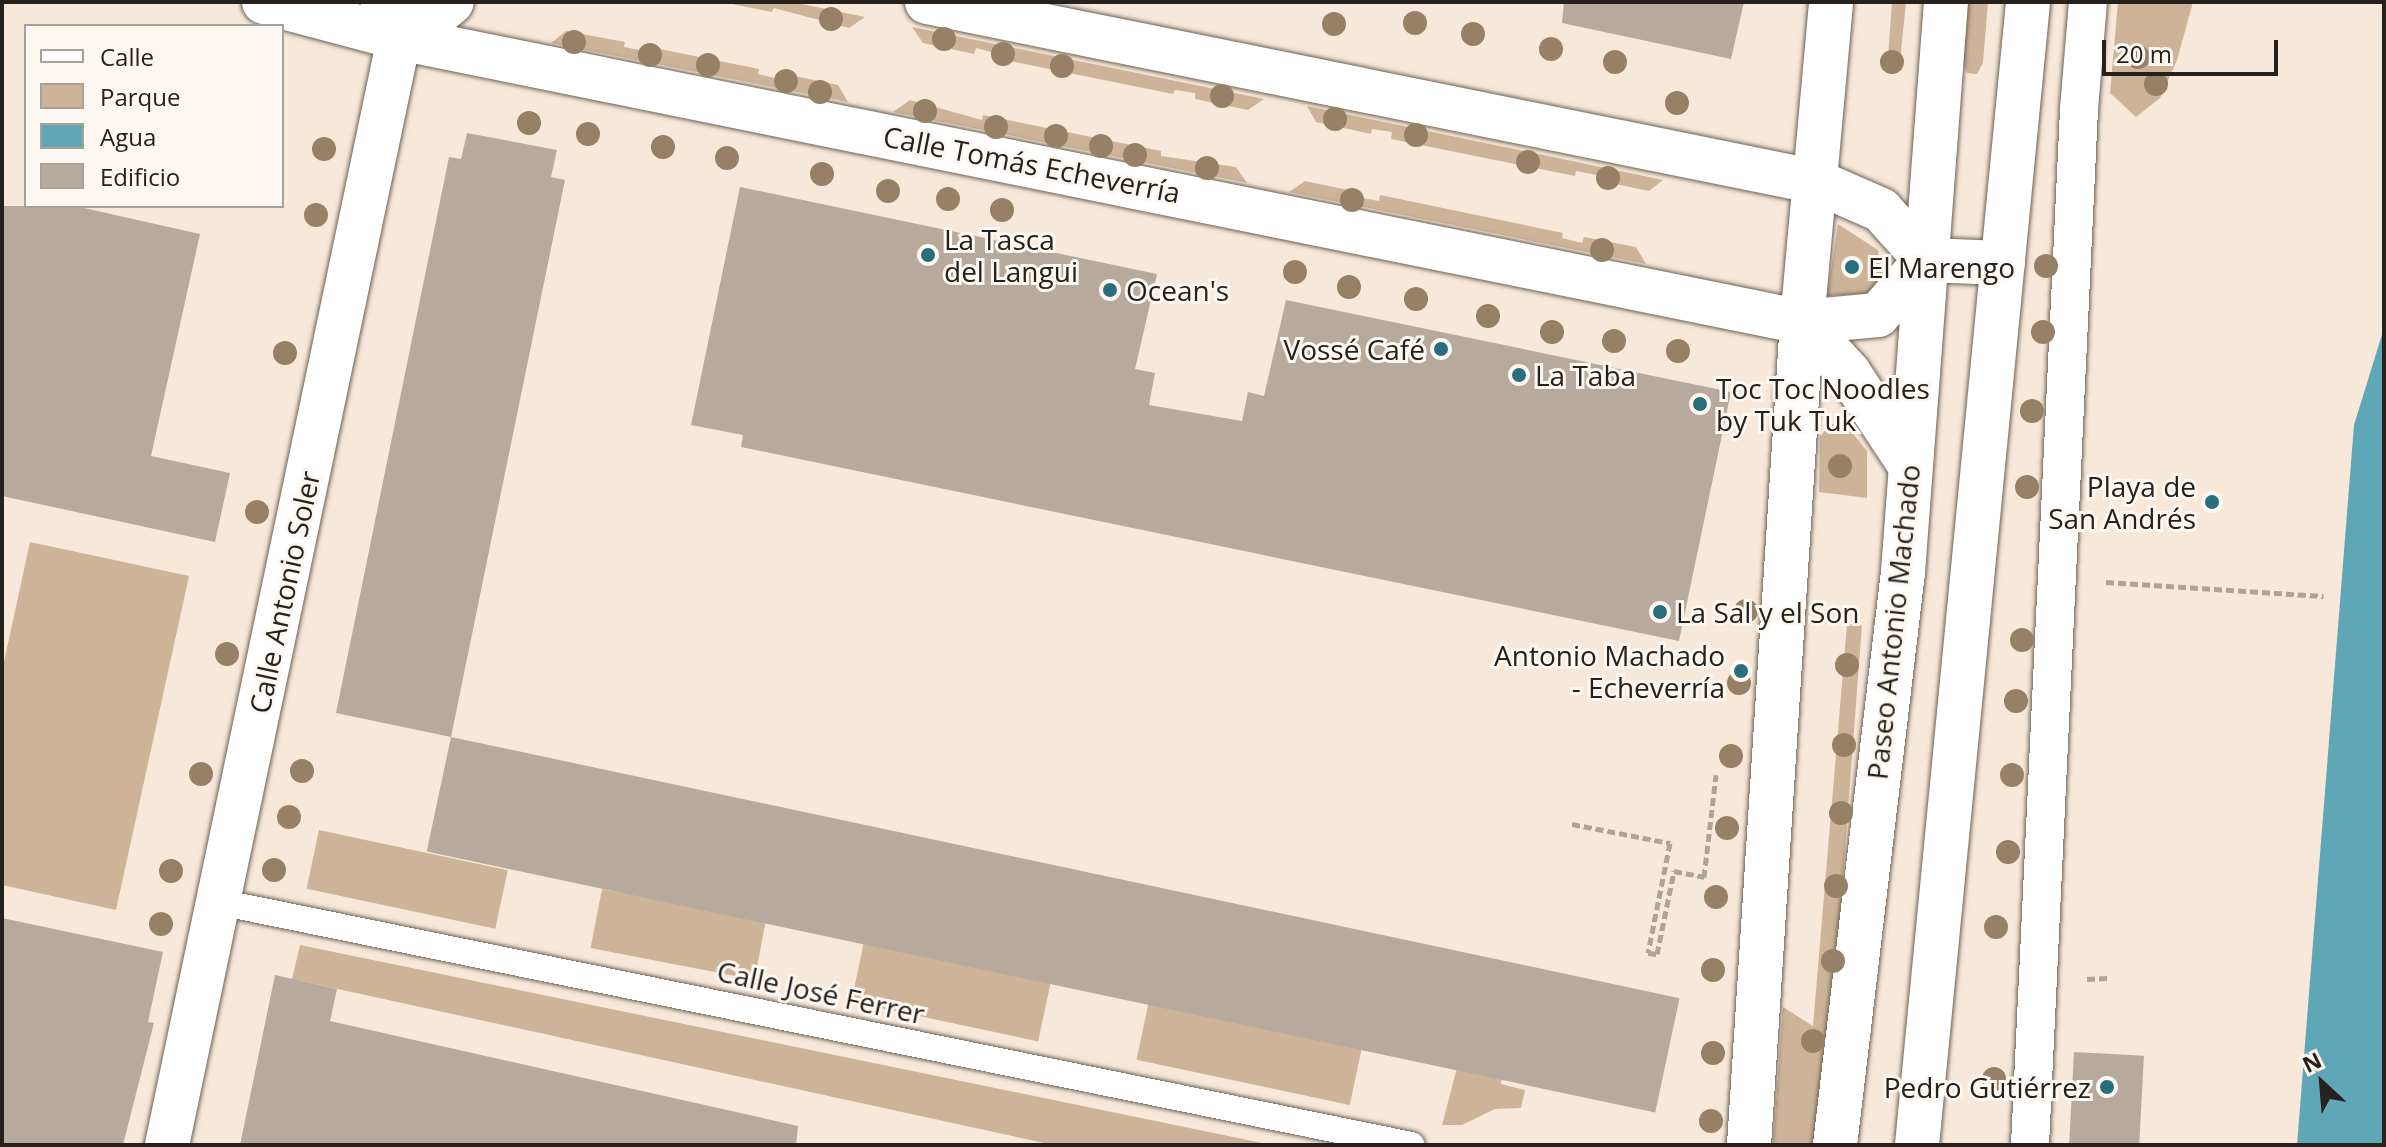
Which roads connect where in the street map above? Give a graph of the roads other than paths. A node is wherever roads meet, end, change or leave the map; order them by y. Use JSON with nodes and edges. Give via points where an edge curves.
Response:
{"nodes":[{"id":1,"x":264,"y":2,"type":"edge"},
{"id":2,"x":452,"y":2,"type":"edge"},
{"id":3,"x":927,"y":2,"type":"edge"},
{"id":4,"x":1831,"y":2,"type":"edge"},
{"id":5,"x":1946,"y":2,"type":"edge"},
{"id":6,"x":2028,"y":2,"type":"edge"},
{"id":7,"x":2088,"y":2,"type":"edge"},
{"id":8,"x":390,"y":20,"type":"edge"},
{"id":9,"x":1817,"y":182,"type":"junction"},
{"id":10,"x":1926,"y":260,"type":"junction"},
{"id":11,"x":2003,"y":263,"type":"junction"},
{"id":12,"x":1802,"y":322,"type":"junction"},
{"id":13,"x":1909,"y":464,"type":"junction"},
{"id":14,"x":219,"y":902,"type":"junction"},
{"id":15,"x":167,"y":1145,"type":"edge"},
{"id":16,"x":1411,"y":1145,"type":"edge"},
{"id":17,"x":1749,"y":1145,"type":"edge"},
{"id":18,"x":1835,"y":1145,"type":"edge"},
{"id":19,"x":1917,"y":1145,"type":"edge"},
{"id":20,"x":2030,"y":1145,"type":"edge"}],
"edges":[{"from":1,"to":8,"type":"main road","name":"Calle Tomás Echeverría"},
{"from":2,"to":8,"type":"main road","via":[[434,17]]},
{"from":3,"to":9,"type":"main road"},
{"from":4,"to":9,"type":"main road"},
{"from":5,"to":10,"type":"main road","name":"Paseo Antonio Machado"},
{"from":6,"to":11,"type":"main road"},
{"from":7,"to":20,"type":"street"},
{"from":8,"to":12,"type":"main road","name":"Calle Tomás Echeverría"},
{"from":8,"to":14,"type":"main road","name":"Calle Antonio Soler"},
{"from":9,"to":10,"type":"main road","via":[[1881,210]]},
{"from":9,"to":12,"type":"main road"},
{"from":10,"to":11,"type":"main road"},
{"from":10,"to":12,"type":"main road","name":"Calle Tomás Echeverría","via":[[1878,315]]},
{"from":10,"to":13,"type":"main road","name":"Paseo Antonio Machado"},
{"from":11,"to":19,"type":"main road"},
{"from":12,"to":13,"type":"main road","via":[[1849,373]]},
{"from":12,"to":17,"type":"main road"},
{"from":13,"to":18,"type":"main road","name":"Paseo Antonio Machado","via":[[1903,572]]},
{"from":14,"to":15,"type":"main road","name":"Calle Antonio Soler"},
{"from":14,"to":16,"type":"lane","name":"Calle José Ferrer"}]}
